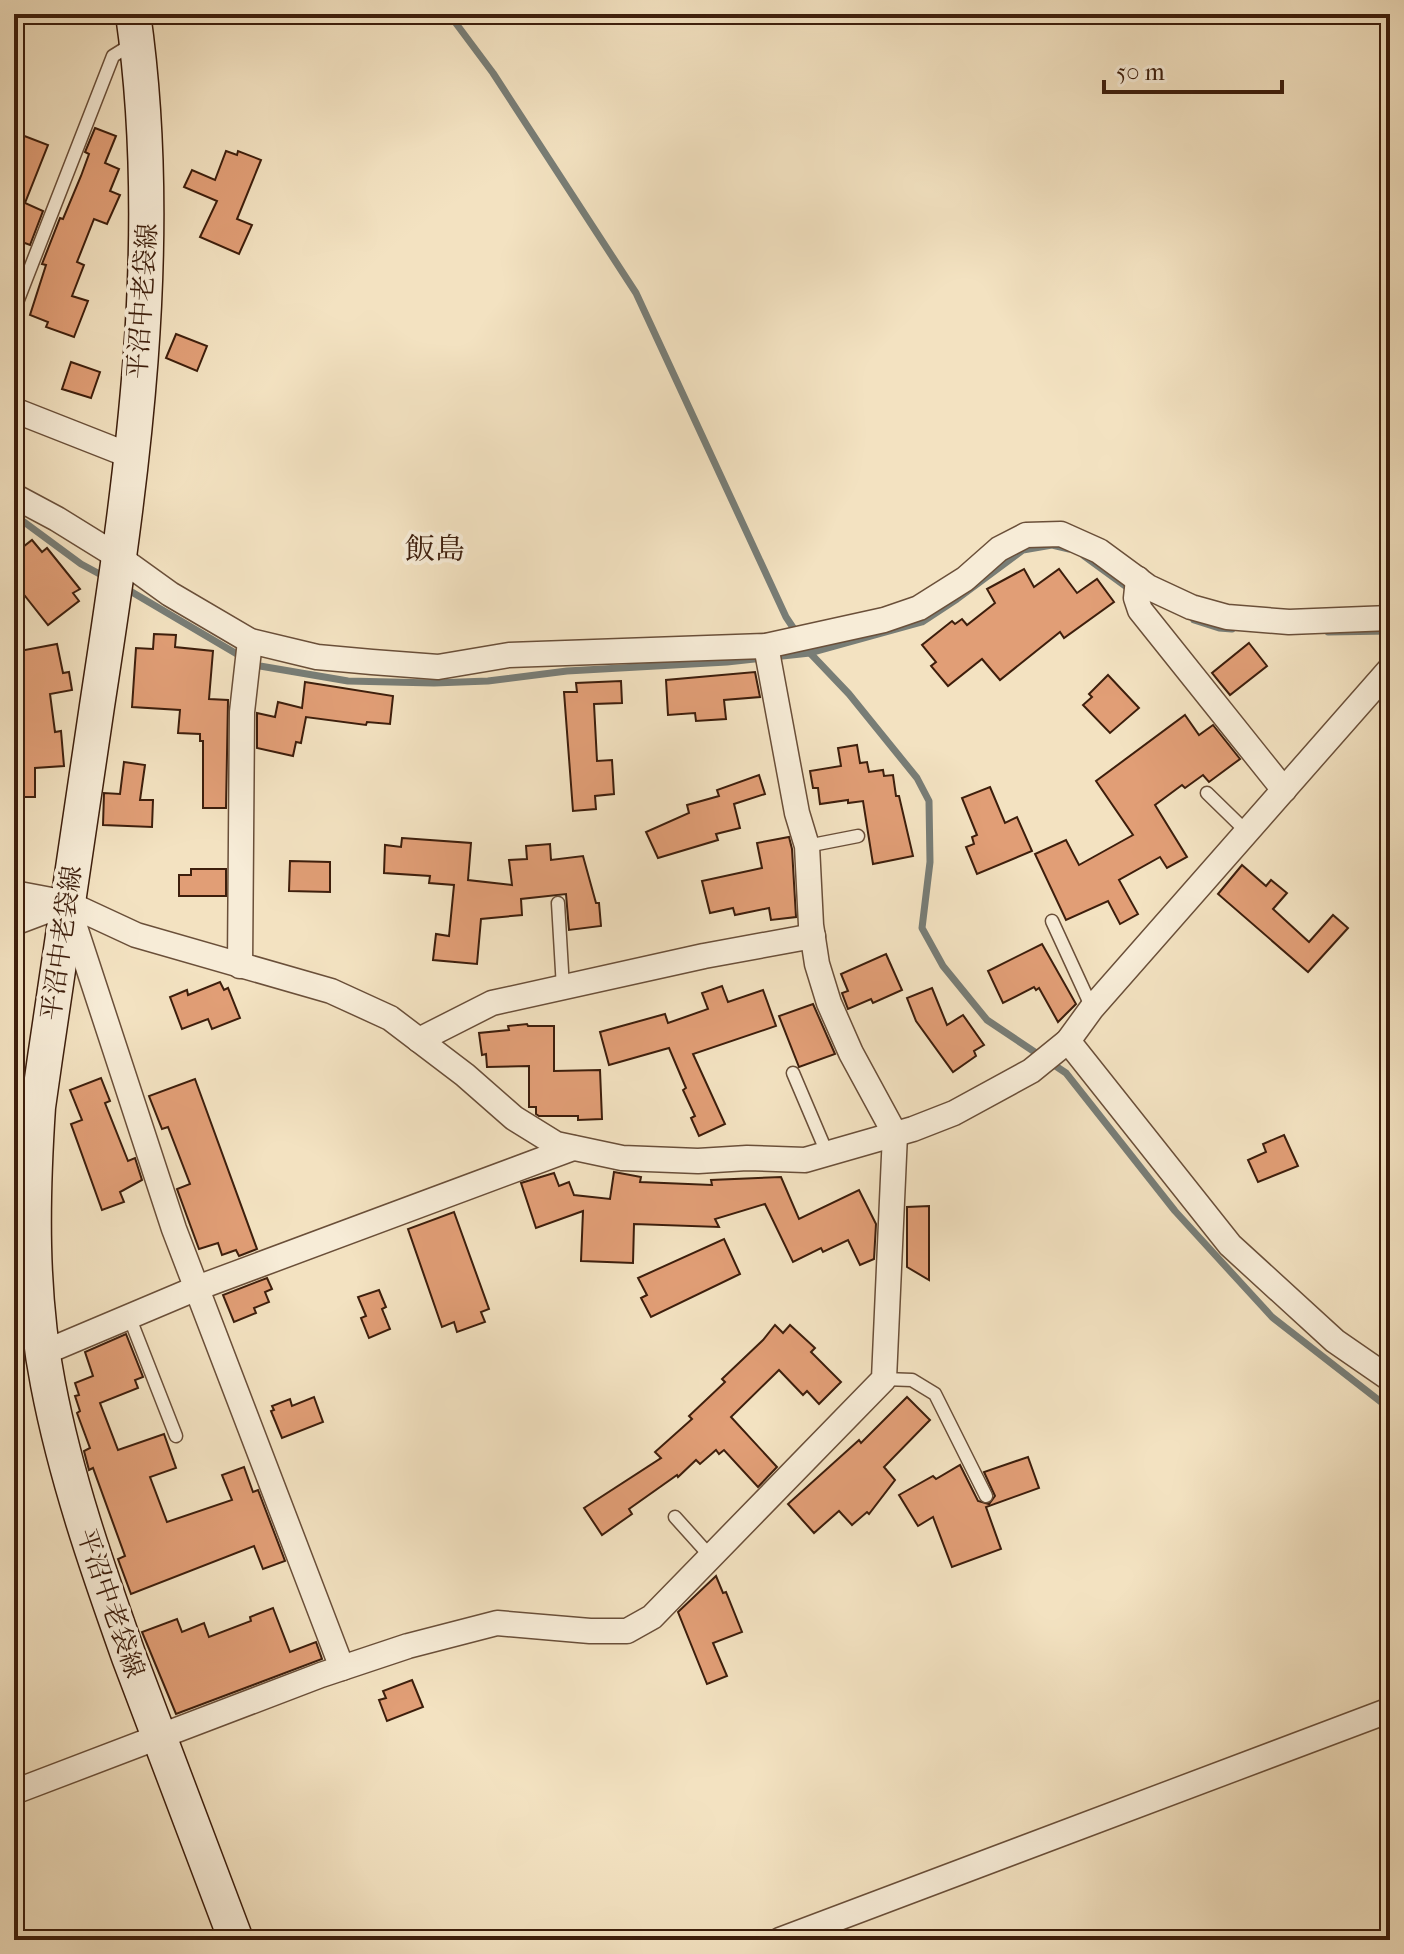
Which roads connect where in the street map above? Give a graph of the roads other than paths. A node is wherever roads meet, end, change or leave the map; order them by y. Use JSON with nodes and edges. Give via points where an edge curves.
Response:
{"nodes":[{"id":1,"x":135,"y":28,"type":"edge"},
{"id":2,"x":14,"y":310,"type":"edge"},
{"id":3,"x":14,"y":410,"type":"edge"},
{"id":4,"x":131,"y":456,"type":"junction"},
{"id":5,"x":14,"y":496,"type":"edge"},
{"id":6,"x":120,"y":558,"type":"junction"},
{"id":7,"x":1138,"y":579,"type":"junction"},
{"id":8,"x":1390,"y":618,"type":"edge"},
{"id":9,"x":250,"y":641,"type":"junction"},
{"id":10,"x":766,"y":646,"type":"junction"},
{"id":11,"x":1390,"y":669,"type":"edge"},
{"id":12,"x":1284,"y":790,"type":"junction"},
{"id":13,"x":1207,"y":793,"type":"dead end"},
{"id":14,"x":1247,"y":832,"type":"junction"},
{"id":15,"x":858,"y":836,"type":"dead end"},
{"id":16,"x":807,"y":846,"type":"junction"},
{"id":17,"x":14,"y":893,"type":"edge"},
{"id":18,"x":67,"y":903,"type":"junction"},
{"id":19,"x":558,"y":903,"type":"dead end"},
{"id":20,"x":1052,"y":921,"type":"dead end"},
{"id":21,"x":14,"y":923,"type":"edge"},
{"id":22,"x":813,"y":936,"type":"junction"},
{"id":23,"x":240,"y":966,"type":"junction"},
{"id":24,"x":563,"y":988,"type":"junction"},
{"id":25,"x":1092,"y":1008,"type":"junction"},
{"id":26,"x":419,"y":1040,"type":"junction"},
{"id":27,"x":1068,"y":1041,"type":"junction"},
{"id":28,"x":793,"y":1073,"type":"dead end"},
{"id":29,"x":895,"y":1134,"type":"junction"},
{"id":30,"x":573,"y":1148,"type":"junction"},
{"id":31,"x":827,"y":1153,"type":"junction"},
{"id":32,"x":197,"y":1288,"type":"junction"},
{"id":33,"x":129,"y":1316,"type":"junction"},
{"id":34,"x":43,"y":1353,"type":"junction"},
{"id":35,"x":884,"y":1379,"type":"junction"},
{"id":36,"x":1390,"y":1379,"type":"edge"},
{"id":37,"x":176,"y":1436,"type":"dead end"},
{"id":38,"x":986,"y":1496,"type":"dead end"},
{"id":39,"x":675,"y":1517,"type":"dead end"},
{"id":40,"x":711,"y":1557,"type":"junction"},
{"id":41,"x":342,"y":1668,"type":"junction"},
{"id":42,"x":1390,"y":1710,"type":"edge"},
{"id":43,"x":159,"y":1738,"type":"junction"},
{"id":44,"x":14,"y":1792,"type":"edge"},
{"id":45,"x":236,"y":1940,"type":"edge"},
{"id":46,"x":780,"y":1940,"type":"edge"}],
"edges":[{"from":1,"to":2,"type":"lane","via":[[113,56]]},
{"from":1,"to":4,"type":"main road","name":"平沼中老袋線","via":[[148,193]]},
{"from":3,"to":4,"type":"street"},
{"from":4,"to":6,"type":"main road","name":"平沼中老袋線"},
{"from":5,"to":6,"type":"street"},
{"from":6,"to":9,"type":"street"},
{"from":6,"to":18,"type":"main road","name":"平沼中老袋線"},
{"from":7,"to":8,"type":"street","via":[[1191,607],[1227,617],[1289,622]]},
{"from":7,"to":10,"type":"street","via":[[1099,551],[1061,534],[1026,535],[919,608]]},
{"from":7,"to":12,"type":"street","via":[[1140,610]]},
{"from":9,"to":10,"type":"street","via":[[317,657],[438,667],[509,655]]},
{"from":9,"to":23,"type":"street","via":[[242,712]]},
{"from":10,"to":16,"type":"street"},
{"from":11,"to":12,"type":"street"},
{"from":12,"to":14,"type":"street"},
{"from":13,"to":14,"type":"lane"},
{"from":14,"to":25,"type":"street"},
{"from":15,"to":16,"type":"lane"},
{"from":16,"to":22,"type":"street"},
{"from":17,"to":18,"type":"street"},
{"from":18,"to":21,"type":"street"},
{"from":18,"to":23,"type":"street","via":[[136,935]]},
{"from":18,"to":32,"type":"street"},
{"from":18,"to":34,"type":"main road","name":"平沼中老袋線","via":[[38,1107],[32,1190]]},
{"from":19,"to":24,"type":"lane"},
{"from":20,"to":25,"type":"lane"},
{"from":22,"to":24,"type":"street"},
{"from":22,"to":29,"type":"street","via":[[829,1003]]},
{"from":23,"to":26,"type":"street","via":[[331,991],[390,1018]]},
{"from":24,"to":26,"type":"street","via":[[492,1003]]},
{"from":25,"to":27,"type":"street"},
{"from":26,"to":30,"type":"street","via":[[514,1118],[556,1144]]},
{"from":27,"to":29,"type":"street","via":[[1003,1088]]},
{"from":27,"to":36,"type":"street","via":[[1230,1245],[1335,1341]]},
{"from":28,"to":31,"type":"lane"},
{"from":29,"to":31,"type":"street"},
{"from":29,"to":35,"type":"street"},
{"from":30,"to":31,"type":"street","via":[[622,1158],[698,1161],[805,1160]]},
{"from":30,"to":32,"type":"street"},
{"from":32,"to":33,"type":"street"},
{"from":32,"to":41,"type":"street"},
{"from":33,"to":34,"type":"street"},
{"from":33,"to":37,"type":"lane"},
{"from":34,"to":43,"type":"main road","name":"平沼中老袋線","via":[[70,1480]]},
{"from":35,"to":38,"type":"lane","via":[[912,1380],[935,1394]]},
{"from":35,"to":40,"type":"street"},
{"from":39,"to":40,"type":"lane"},
{"from":40,"to":41,"type":"street","via":[[652,1617],[627,1631],[497,1623]]},
{"from":41,"to":43,"type":"street"},
{"from":42,"to":46,"type":"street"},
{"from":43,"to":44,"type":"street"},
{"from":43,"to":45,"type":"main road","name":"平沼中老袋線"}]}
